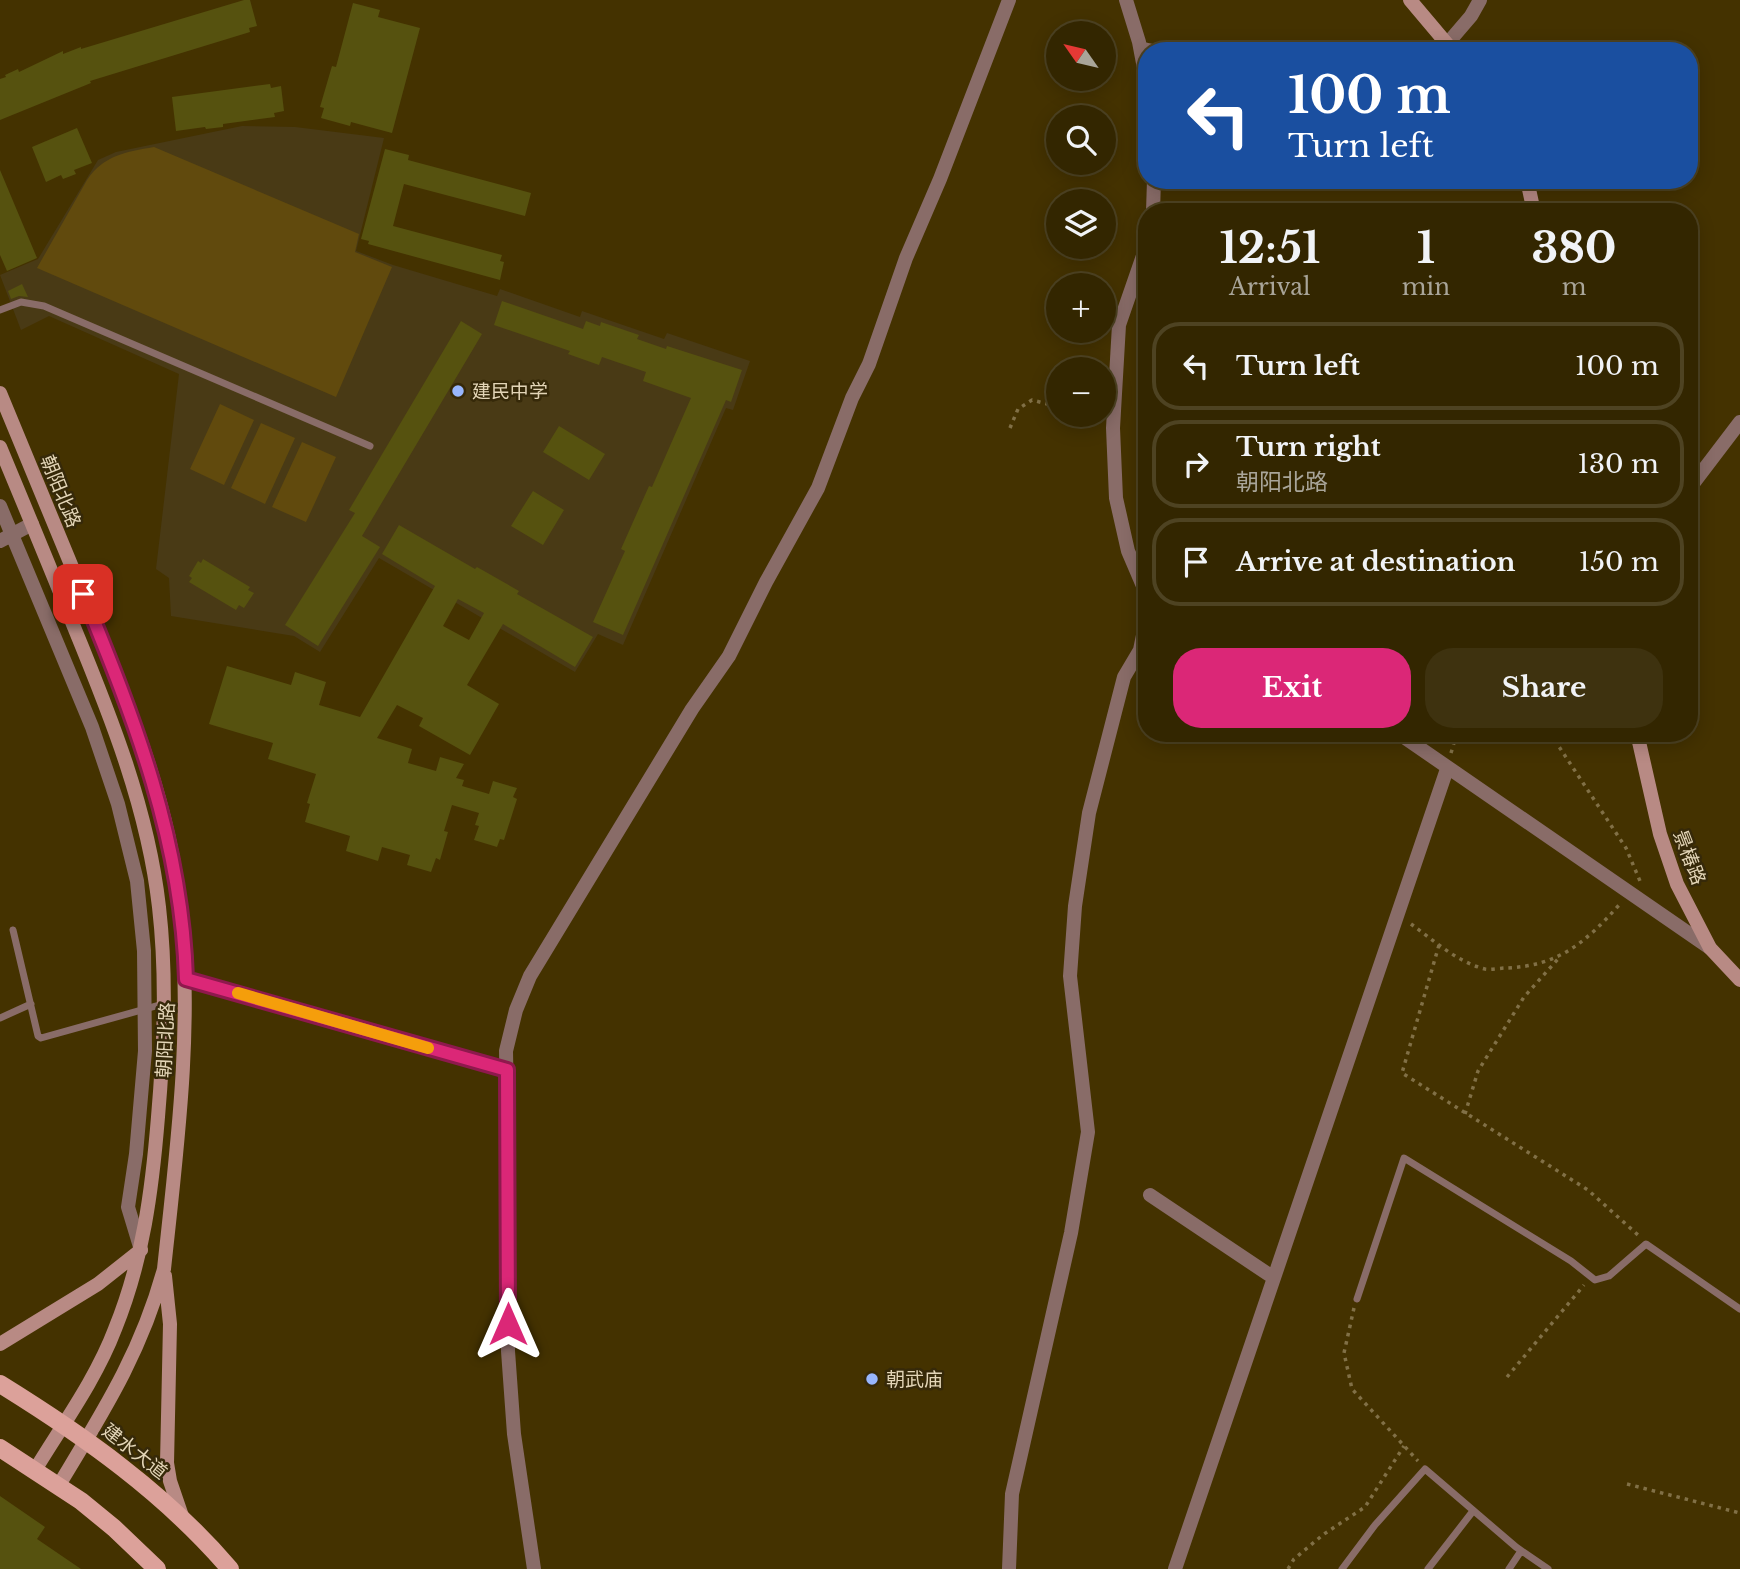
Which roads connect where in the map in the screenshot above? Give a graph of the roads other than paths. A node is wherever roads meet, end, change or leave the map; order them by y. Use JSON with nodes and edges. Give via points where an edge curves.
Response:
{"nodes":[{"id":1,"x":1009,"y":0,"type":"edge"},
{"id":2,"x":1126,"y":0,"type":"edge"},
{"id":3,"x":1410,"y":0,"type":"edge"},
{"id":4,"x":1480,"y":0,"type":"edge"},
{"id":5,"x":1139,"y":42,"type":"edge"},
{"id":6,"x":1446,"y":42,"type":"edge"},
{"id":7,"x":1453,"y":42,"type":"edge"},
{"id":8,"x":1138,"y":269,"type":"edge"},
{"id":9,"x":0,"y":310,"type":"edge"},
{"id":10,"x":0,"y":393,"type":"edge"},
{"id":11,"x":1740,"y":422,"type":"edge"},
{"id":12,"x":370,"y":446,"type":"dead end"},
{"id":13,"x":0,"y":447,"type":"edge"},
{"id":14,"x":1698,"y":477,"type":"edge"},
{"id":15,"x":0,"y":506,"type":"edge"},
{"id":16,"x":32,"y":524,"type":"junction"},
{"id":17,"x":5,"y":538,"type":"edge"},
{"id":18,"x":1138,"y":574,"type":"edge"},
{"id":19,"x":1138,"y":653,"type":"edge"},
{"id":20,"x":1410,"y":742,"type":"edge"},
{"id":21,"x":1639,"y":742,"type":"edge"},
{"id":22,"x":1447,"y":769,"type":"junction"},
{"id":23,"x":13,"y":930,"type":"dead end"},
{"id":24,"x":1710,"y":948,"type":"junction"},
{"id":25,"x":186,"y":979,"type":"junction"},
{"id":26,"x":1740,"y":980,"type":"edge"},
{"id":27,"x":165,"y":1003,"type":"junction"},
{"id":28,"x":31,"y":1004,"type":"junction"},
{"id":29,"x":145,"y":1010,"type":"junction"},
{"id":30,"x":0,"y":1018,"type":"edge"},
{"id":31,"x":507,"y":1070,"type":"junction"},
{"id":32,"x":1150,"y":1195,"type":"dead end"},
{"id":33,"x":141,"y":1250,"type":"junction"},
{"id":34,"x":164,"y":1269,"type":"junction"},
{"id":35,"x":1274,"y":1278,"type":"junction"},
{"id":36,"x":1356,"y":1299,"type":"road end"},
{"id":37,"x":1740,"y":1309,"type":"edge"},
{"id":38,"x":0,"y":1344,"type":"edge"},
{"id":39,"x":0,"y":1384,"type":"edge"},
{"id":40,"x":63,"y":1424,"type":"junction"},
{"id":41,"x":86,"y":1440,"type":"junction"},
{"id":42,"x":0,"y":1448,"type":"edge"},
{"id":43,"x":35,"y":1470,"type":"junction"},
{"id":44,"x":59,"y":1486,"type":"junction"},
{"id":45,"x":1473,"y":1511,"type":"junction"},
{"id":46,"x":184,"y":1520,"type":"junction"},
{"id":47,"x":1521,"y":1551,"type":"junction"},
{"id":48,"x":158,"y":1569,"type":"edge"},
{"id":49,"x":230,"y":1569,"type":"edge"},
{"id":50,"x":534,"y":1569,"type":"edge"},
{"id":51,"x":1009,"y":1569,"type":"edge"},
{"id":52,"x":1175,"y":1569,"type":"edge"},
{"id":53,"x":1342,"y":1569,"type":"edge"},
{"id":54,"x":1428,"y":1569,"type":"edge"},
{"id":55,"x":1509,"y":1569,"type":"edge"},
{"id":56,"x":1548,"y":1569,"type":"edge"}],
"edges":[{"from":1,"to":31,"type":"street","via":[[817,488],[730,656],[692,709],[530,976],[510,1030]]},
{"from":2,"to":5,"type":"street"},
{"from":3,"to":6,"type":"main road"},
{"from":4,"to":7,"type":"street"},
{"from":8,"to":18,"type":"street","via":[[1118,325],[1113,428],[1116,498]]},
{"from":9,"to":12,"type":"lane","via":[[21,302],[44,306]]},
{"from":10,"to":25,"type":"main road","name":"朝阳北路","via":[[147,761],[173,862]]},
{"from":11,"to":14,"type":"street"},
{"from":13,"to":16,"type":"main road","name":"朝阳北路"},
{"from":15,"to":17,"type":"street"},
{"from":16,"to":17,"type":"street"},
{"from":16,"to":27,"type":"main road","name":"朝阳北路","via":[[135,791],[159,906]]},
{"from":17,"to":29,"type":"street","via":[[92,727],[118,804],[142,916]]},
{"from":19,"to":51,"type":"street","via":[[1124,677],[1088,813],[1070,976],[1088,1132],[1071,1233],[1012,1494]]},
{"from":20,"to":22,"type":"street"},
{"from":21,"to":24,"type":"main road","name":"景椿路","via":[[1660,834],[1678,884]]},
{"from":22,"to":24,"type":"street"},
{"from":22,"to":35,"type":"street"},
{"from":23,"to":28,"type":"lane"},
{"from":24,"to":26,"type":"main road","name":"景椿路"},
{"from":25,"to":31,"type":"street"},
{"from":25,"to":34,"type":"main road","name":"朝阳北路","via":[[184,1060]]},
{"from":27,"to":29,"type":"lane"},
{"from":27,"to":33,"type":"main road","name":"朝阳北路","via":[[152,1188]]},
{"from":28,"to":29,"type":"lane","via":[[41,1038]]},
{"from":28,"to":30,"type":"lane"},
{"from":29,"to":33,"type":"street","via":[[141,1101],[128,1207]]},
{"from":31,"to":50,"type":"street","via":[[508,1350],[514,1434]]},
{"from":32,"to":35,"type":"street"},
{"from":33,"to":38,"type":"main road","via":[[98,1284]]},
{"from":33,"to":40,"type":"main road","name":"朝阳北路","via":[[101,1362]]},
{"from":34,"to":41,"type":"main road","name":"朝阳北路","via":[[132,1360]]},
{"from":34,"to":46,"type":"main road","via":[[170,1324],[167,1462]]},
{"from":35,"to":52,"type":"street"},
{"from":36,"to":37,"type":"lane","via":[[1404,1158],[1595,1280],[1609,1276],[1646,1244]]},
{"from":39,"to":40,"type":"main road","name":"建水大道"},
{"from":40,"to":41,"type":"main road","name":"建水大道"},
{"from":40,"to":43,"type":"main road","name":"朝阳北路"},
{"from":41,"to":44,"type":"main road","name":"朝阳北路"},
{"from":41,"to":46,"type":"main road","name":"建水大道"},
{"from":42,"to":43,"type":"main road"},
{"from":43,"to":44,"type":"main road"},
{"from":44,"to":48,"type":"main road"},
{"from":45,"to":47,"type":"lane"},
{"from":45,"to":53,"type":"lane","via":[[1425,1469]]},
{"from":45,"to":54,"type":"lane"},
{"from":46,"to":49,"type":"main road","name":"建水大道"},
{"from":47,"to":55,"type":"lane"},
{"from":47,"to":56,"type":"lane"}]}
